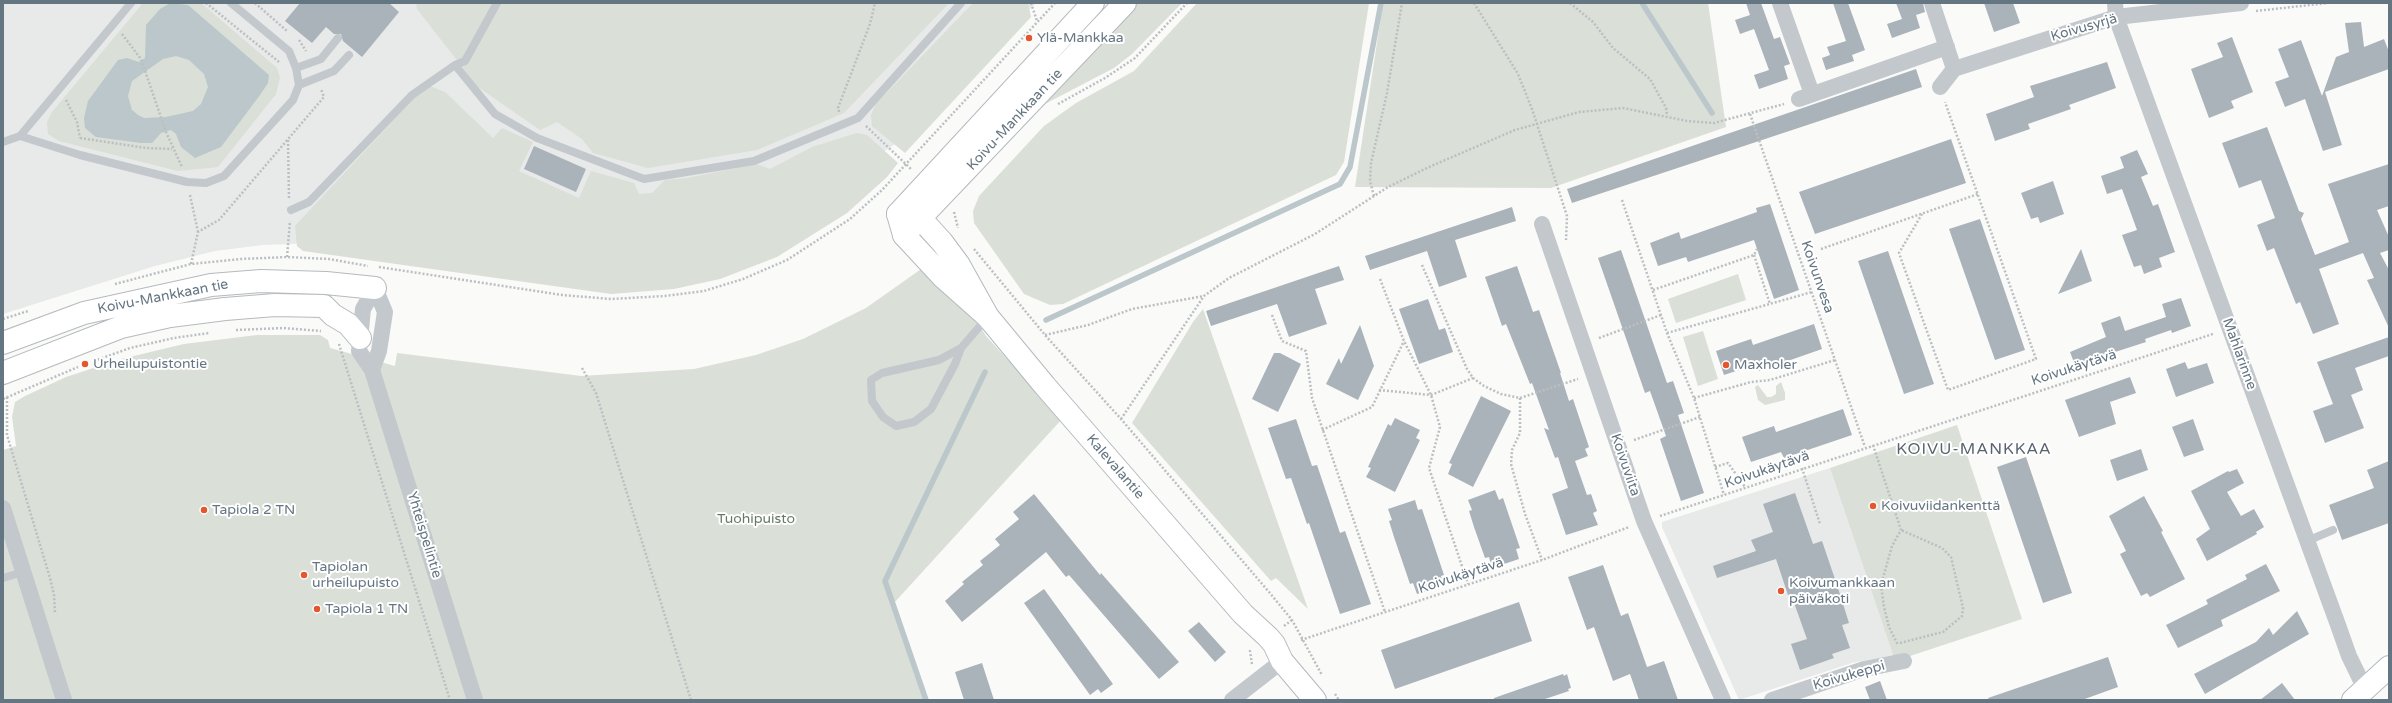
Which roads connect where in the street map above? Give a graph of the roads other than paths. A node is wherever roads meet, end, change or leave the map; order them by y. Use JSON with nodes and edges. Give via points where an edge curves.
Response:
{"nodes":[{"id":1,"x":131,"y":3,"type":"edge"},
{"id":2,"x":231,"y":3,"type":"edge"},
{"id":3,"x":496,"y":3,"type":"edge"},
{"id":4,"x":961,"y":3,"type":"edge"},
{"id":5,"x":1093,"y":3,"type":"edge"},
{"id":6,"x":1125,"y":3,"type":"edge"},
{"id":7,"x":1780,"y":3,"type":"edge"},
{"id":8,"x":1932,"y":3,"type":"edge"},
{"id":9,"x":2241,"y":3,"type":"edge"},
{"id":10,"x":2116,"y":10,"type":"edge"},
{"id":11,"x":338,"y":38,"type":"dead end"},
{"id":12,"x":1947,"y":47,"type":"junction"},
{"id":13,"x":349,"y":55,"type":"dead end"},
{"id":14,"x":455,"y":65,"type":"junction"},
{"id":15,"x":296,"y":68,"type":"junction"},
{"id":16,"x":1954,"y":69,"type":"junction"},
{"id":17,"x":299,"y":85,"type":"junction"},
{"id":18,"x":1940,"y":87,"type":"road end"},
{"id":19,"x":20,"y":136,"type":"junction"},
{"id":20,"x":3,"y":142,"type":"edge"},
{"id":21,"x":291,"y":210,"type":"dead end"},
{"id":22,"x":898,"y":214,"type":"junction"},
{"id":23,"x":921,"y":219,"type":"junction"},
{"id":24,"x":1542,"y":224,"type":"dead end"},
{"id":25,"x":904,"y":235,"type":"junction"},
{"id":26,"x":375,"y":288,"type":"junction"},
{"id":27,"x":988,"y":317,"type":"junction"},
{"id":28,"x":360,"y":338,"type":"junction"},
{"id":29,"x":3,"y":343,"type":"edge"},
{"id":30,"x":961,"y":348,"type":"junction"},
{"id":31,"x":372,"y":370,"type":"junction"},
{"id":32,"x":3,"y":373,"type":"edge"},
{"id":33,"x":3,"y":508,"type":"edge"},
{"id":34,"x":2333,"y":530,"type":"dead end"},
{"id":35,"x":2307,"y":541,"type":"junction"},
{"id":36,"x":23,"y":572,"type":"junction"},
{"id":37,"x":3,"y":578,"type":"edge"},
{"id":38,"x":1282,"y":661,"type":"junction"},
{"id":39,"x":1904,"y":661,"type":"road end"},
{"id":40,"x":2389,"y":667,"type":"edge"},
{"id":41,"x":1322,"y":694,"type":"edge"},
{"id":42,"x":2359,"y":694,"type":"edge"},
{"id":43,"x":64,"y":700,"type":"edge"},
{"id":44,"x":475,"y":700,"type":"edge"},
{"id":45,"x":1232,"y":700,"type":"edge"},
{"id":46,"x":1723,"y":700,"type":"edge"},
{"id":47,"x":1772,"y":700,"type":"edge"}],
"edges":[{"from":1,"to":19,"type":"lane"},
{"from":2,"to":15,"type":"lane","via":[[289,51]]},
{"from":3,"to":14,"type":"lane","via":[[465,60]]},
{"from":4,"to":14,"type":"lane","via":[[858,118],[754,161],[644,179],[537,138],[495,114]]},
{"from":5,"to":22,"type":"main road","name":"Koivu-Mankkaan tie"},
{"from":6,"to":23,"type":"main road","name":"Koivu-Mankkaan tie"},
{"from":7,"to":12,"type":"street","via":[[1805,96]]},
{"from":8,"to":12,"type":"street"},
{"from":9,"to":10,"type":"street","name":"Koivusyrjä"},
{"from":10,"to":16,"type":"street","name":"Koivusyrjä"},
{"from":10,"to":35,"type":"street","name":"Mahlarinne"},
{"from":11,"to":15,"type":"lane","via":[[320,59]]},
{"from":12,"to":16,"type":"street"},
{"from":13,"to":17,"type":"lane","via":[[334,71]]},
{"from":14,"to":21,"type":"lane","via":[[412,95],[309,202]]},
{"from":15,"to":17,"type":"lane"},
{"from":16,"to":18,"type":"street"},
{"from":17,"to":19,"type":"lane","via":[[293,100],[224,176],[206,182],[187,182],[76,154]]},
{"from":19,"to":20,"type":"lane"},
{"from":22,"to":23,"type":"main road"},
{"from":22,"to":25,"type":"main road","name":"Kalevalantie"},
{"from":23,"to":25,"type":"main road","name":"Koivu-Mankkaan tie"},
{"from":23,"to":27,"type":"main road","name":"Kalevalantie","via":[[959,265]]},
{"from":24,"to":46,"type":"street","name":"Koivuviita","via":[[1644,521]]},
{"from":25,"to":27,"type":"main road","name":"Kalevalantie","via":[[943,277]]},
{"from":26,"to":28,"type":"street","name":"Yhteispelintie","via":[[363,309]]},
{"from":26,"to":29,"type":"main road","name":"Koivu-Mankkaan tie","via":[[261,281],[211,285],[84,313]]},
{"from":26,"to":31,"type":"street","via":[[385,312],[379,351]]},
{"from":27,"to":30,"type":"lane"},
{"from":27,"to":38,"type":"main road","name":"Kalevalantie","via":[[1263,640],[1274,644]]},
{"from":28,"to":31,"type":"street","name":"Yhteispelintie","via":[[360,350]]},
{"from":28,"to":32,"type":"main road","name":"Koivu-Mankkaan tie","via":[[348,324],[324,306],[275,305],[170,316],[121,327]]},
{"from":30,"to":30,"type":"lane","via":[[938,360],[882,373],[871,380],[872,401],[883,417],[896,426],[914,422],[931,409]]},
{"from":31,"to":44,"type":"street","name":"Yhteispelintie"},
{"from":33,"to":36,"type":"street"},
{"from":34,"to":35,"type":"lane"},
{"from":35,"to":42,"type":"street","name":"Mahlarinne","via":[[2349,656]]},
{"from":36,"to":37,"type":"lane"},
{"from":36,"to":43,"type":"street"},
{"from":38,"to":41,"type":"main road","name":"Kalevalantie"},
{"from":38,"to":45,"type":"street"},
{"from":39,"to":47,"type":"street","name":"Koivukeppi","via":[[1864,669]]},
{"from":40,"to":42,"type":"main road"}]}
